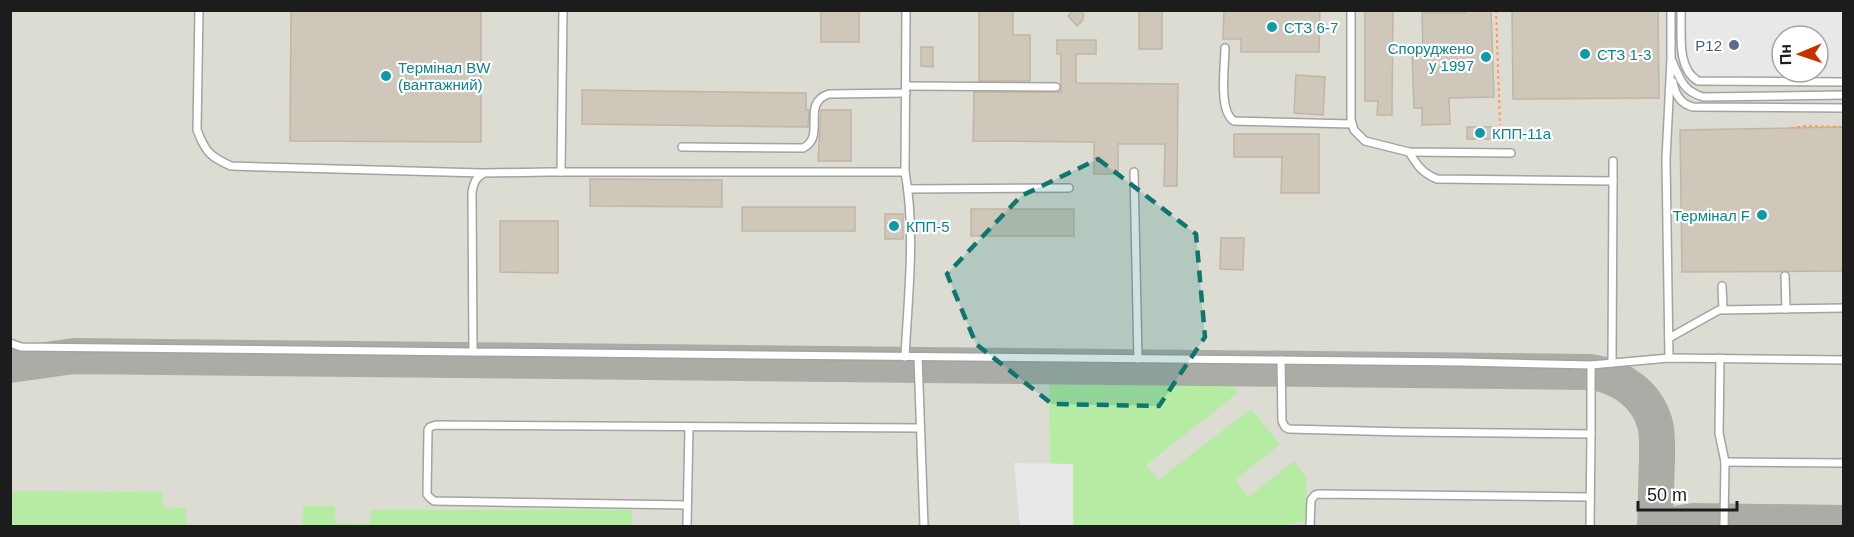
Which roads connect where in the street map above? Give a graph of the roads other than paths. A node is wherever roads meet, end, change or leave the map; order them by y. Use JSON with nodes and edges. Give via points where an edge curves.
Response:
{"nodes":[{"id":1,"x":199,"y":10,"type":"edge"},
{"id":2,"x":563,"y":10,"type":"edge"},
{"id":3,"x":906,"y":10,"type":"edge"},
{"id":4,"x":1351,"y":10,"type":"edge"},
{"id":5,"x":1671,"y":10,"type":"edge"},
{"id":6,"x":1681,"y":10,"type":"edge"},
{"id":7,"x":1225,"y":48,"type":"dead end"},
{"id":8,"x":1671,"y":59,"type":"junction"},
{"id":9,"x":1844,"y":82,"type":"edge"},
{"id":10,"x":1056,"y":87,"type":"dead end"},
{"id":11,"x":906,"y":90,"type":"junction"},
{"id":12,"x":1844,"y":95,"type":"edge"},
{"id":13,"x":1844,"y":108,"type":"edge"},
{"id":14,"x":1352,"y":124,"type":"junction"},
{"id":15,"x":682,"y":147,"type":"dead end"},
{"id":16,"x":1409,"y":152,"type":"junction"},
{"id":17,"x":1511,"y":153,"type":"dead end"},
{"id":18,"x":1613,"y":162,"type":"dead end"},
{"id":19,"x":561,"y":172,"type":"junction"},
{"id":20,"x":905,"y":172,"type":"junction"},
{"id":21,"x":1134,"y":172,"type":"dead end"},
{"id":22,"x":484,"y":173,"type":"junction"},
{"id":23,"x":1613,"y":181,"type":"junction"},
{"id":24,"x":1069,"y":188,"type":"dead end"},
{"id":25,"x":908,"y":189,"type":"junction"},
{"id":26,"x":1785,"y":276,"type":"dead end"},
{"id":27,"x":1722,"y":286,"type":"dead end"},
{"id":28,"x":1844,"y":308,"type":"edge"},
{"id":29,"x":1723,"y":309,"type":"junction"},
{"id":30,"x":1786,"y":309,"type":"junction"},
{"id":31,"x":1670,"y":338,"type":"junction"},
{"id":32,"x":10,"y":343,"type":"edge"},
{"id":33,"x":473,"y":352,"type":"junction"},
{"id":34,"x":906,"y":357,"type":"junction"},
{"id":35,"x":918,"y":357,"type":"junction"},
{"id":36,"x":1669,"y":358,"type":"junction"},
{"id":37,"x":1720,"y":358,"type":"junction"},
{"id":38,"x":1138,"y":359,"type":"junction"},
{"id":39,"x":1281,"y":360,"type":"junction"},
{"id":40,"x":1844,"y":360,"type":"edge"},
{"id":41,"x":1612,"y":363,"type":"junction"},
{"id":42,"x":1591,"y":365,"type":"junction"},
{"id":43,"x":689,"y":427,"type":"junction"},
{"id":44,"x":920,"y":428,"type":"junction"},
{"id":45,"x":1591,"y":434,"type":"junction"},
{"id":46,"x":1725,"y":462,"type":"junction"},
{"id":47,"x":1844,"y":463,"type":"edge"},
{"id":48,"x":1590,"y":497,"type":"junction"},
{"id":49,"x":686,"y":505,"type":"junction"},
{"id":50,"x":687,"y":526,"type":"edge"},
{"id":51,"x":924,"y":526,"type":"edge"},
{"id":52,"x":1310,"y":526,"type":"edge"},
{"id":53,"x":1590,"y":526,"type":"edge"},
{"id":54,"x":1724,"y":526,"type":"edge"}],
"edges":[{"from":1,"to":22,"type":"lane","via":[[197,130],[214,159],[231,166]]},
{"from":2,"to":19,"type":"lane"},
{"from":3,"to":11,"type":"lane"},
{"from":4,"to":14,"type":"lane"},
{"from":5,"to":8,"type":"lane"},
{"from":6,"to":9,"type":"lane","via":[[1683,60],[1698,81]]},
{"from":7,"to":14,"type":"lane","via":[[1224,104],[1234,121]]},
{"from":8,"to":12,"type":"lane","via":[[1689,91],[1703,97]]},
{"from":8,"to":13,"type":"lane","via":[[1677,95],[1693,107]]},
{"from":8,"to":31,"type":"lane","via":[[1666,159]]},
{"from":10,"to":11,"type":"lane"},
{"from":11,"to":15,"type":"lane","via":[[823,97],[815,106],[813,139],[803,147]]},
{"from":11,"to":20,"type":"lane"},
{"from":14,"to":16,"type":"lane","via":[[1365,141]]},
{"from":16,"to":17,"type":"lane"},
{"from":16,"to":23,"type":"lane","via":[[1424,174],[1437,179]]},
{"from":18,"to":23,"type":"lane"},
{"from":19,"to":20,"type":"lane"},
{"from":19,"to":22,"type":"lane"},
{"from":20,"to":25,"type":"lane"},
{"from":21,"to":38,"type":"lane"},
{"from":22,"to":33,"type":"lane","via":[[477,177],[472,192]]},
{"from":23,"to":41,"type":"lane"},
{"from":24,"to":25,"type":"lane"},
{"from":25,"to":34,"type":"lane"},
{"from":26,"to":30,"type":"lane"},
{"from":27,"to":29,"type":"lane"},
{"from":28,"to":30,"type":"lane"},
{"from":29,"to":30,"type":"lane"},
{"from":29,"to":31,"type":"lane"},
{"from":31,"to":36,"type":"lane"},
{"from":32,"to":33,"type":"lane","via":[[21,347]]},
{"from":33,"to":34,"type":"lane"},
{"from":34,"to":35,"type":"lane"},
{"from":35,"to":38,"type":"lane"},
{"from":35,"to":44,"type":"lane"},
{"from":36,"to":37,"type":"lane"},
{"from":36,"to":41,"type":"lane"},
{"from":37,"to":40,"type":"lane"},
{"from":37,"to":46,"type":"lane","via":[[1719,433]]},
{"from":38,"to":39,"type":"lane"},
{"from":39,"to":42,"type":"lane"},
{"from":39,"to":45,"type":"lane","via":[[1282,421],[1289,429]]},
{"from":41,"to":42,"type":"lane"},
{"from":42,"to":45,"type":"lane"},
{"from":43,"to":44,"type":"lane"},
{"from":43,"to":49,"type":"lane"},
{"from":43,"to":49,"type":"lane","via":[[436,425],[428,433],[427,494],[434,501]]},
{"from":44,"to":51,"type":"lane"},
{"from":45,"to":48,"type":"lane"},
{"from":46,"to":47,"type":"lane"},
{"from":46,"to":54,"type":"lane"},
{"from":48,"to":52,"type":"lane","via":[[1318,494],[1311,500]]},
{"from":48,"to":53,"type":"lane"},
{"from":49,"to":50,"type":"lane"}]}
